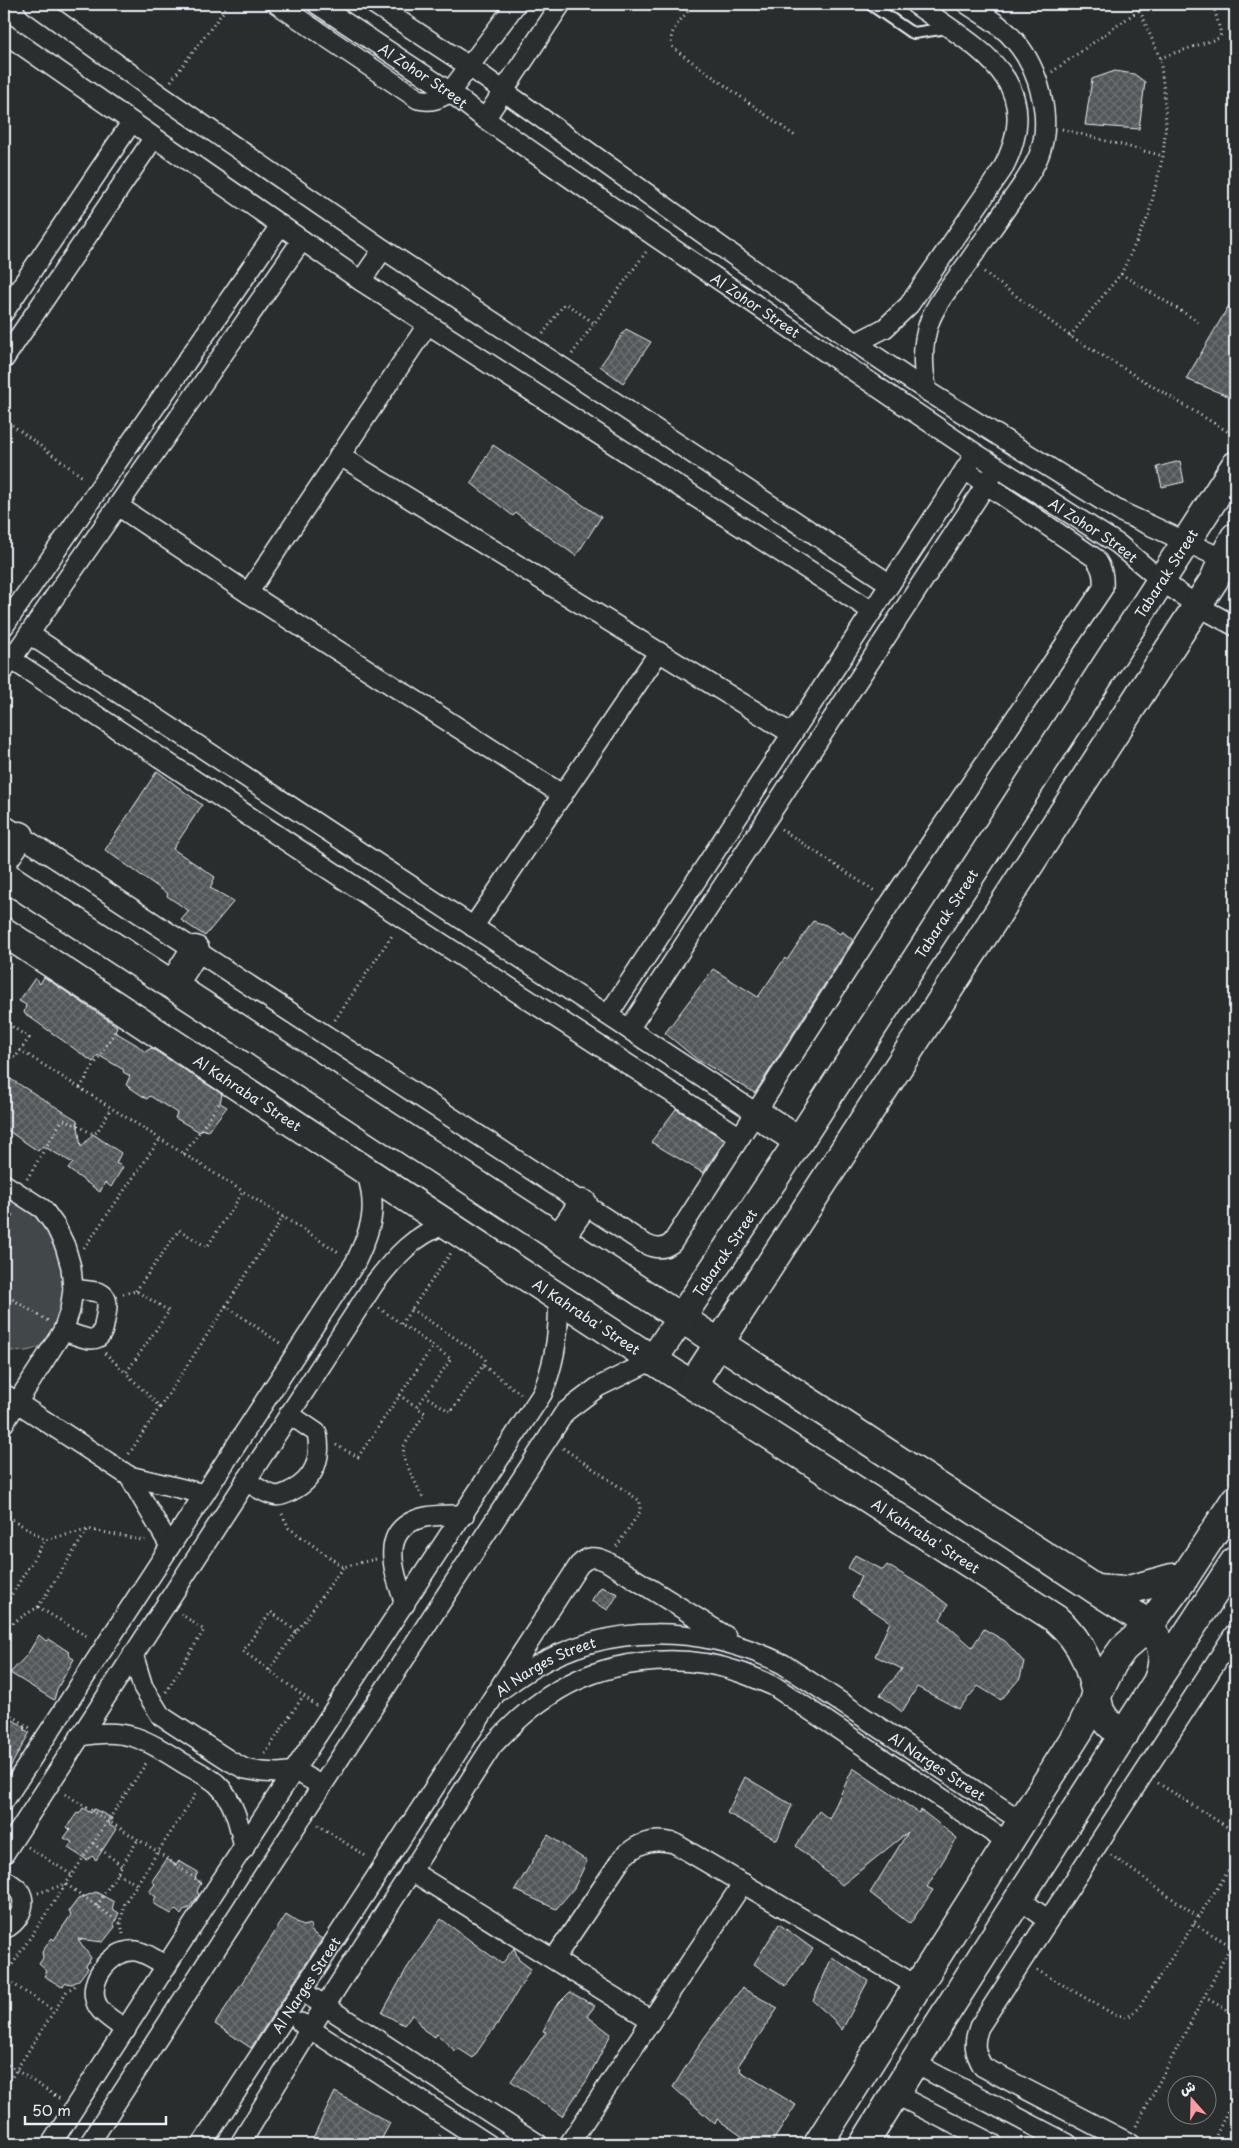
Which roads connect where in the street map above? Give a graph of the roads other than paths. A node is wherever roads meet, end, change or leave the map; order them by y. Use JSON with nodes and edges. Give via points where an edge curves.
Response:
{"nodes":[{"id":1,"x":34,"y":4,"type":"edge"},
{"id":2,"x":276,"y":4,"type":"edge"},
{"id":3,"x":317,"y":4,"type":"edge"},
{"id":4,"x":374,"y":4,"type":"edge"},
{"id":5,"x":516,"y":4,"type":"edge"},
{"id":6,"x":561,"y":4,"type":"edge"},
{"id":7,"x":870,"y":4,"type":"edge"},
{"id":8,"x":915,"y":4,"type":"edge"},
{"id":9,"x":967,"y":4,"type":"edge"},
{"id":10,"x":948,"y":28,"type":"junction"},
{"id":11,"x":4,"y":33,"type":"edge"},
{"id":12,"x":470,"y":67,"type":"junction"},
{"id":13,"x":503,"y":90,"type":"junction"},
{"id":14,"x":450,"y":92,"type":"junction"},
{"id":15,"x":485,"y":119,"type":"junction"},
{"id":16,"x":131,"y":123,"type":"junction"},
{"id":17,"x":153,"y":138,"type":"junction"},
{"id":18,"x":280,"y":226,"type":"junction"},
{"id":19,"x":302,"y":240,"type":"junction"},
{"id":20,"x":383,"y":249,"type":"junction"},
{"id":21,"x":361,"y":281,"type":"junction"},
{"id":22,"x":4,"y":312,"type":"edge"},
{"id":23,"x":428,"y":324,"type":"junction"},
{"id":24,"x":856,"y":343,"type":"junction"},
{"id":25,"x":4,"y":359,"type":"edge"},
{"id":26,"x":927,"y":391,"type":"junction"},
{"id":27,"x":975,"y":454,"type":"junction"},
{"id":28,"x":340,"y":455,"type":"junction"},
{"id":29,"x":1235,"y":466,"type":"edge"},
{"id":30,"x":998,"y":467,"type":"junction"},
{"id":31,"x":965,"y":470,"type":"junction"},
{"id":32,"x":988,"y":484,"type":"junction"},
{"id":33,"x":118,"y":506,"type":"junction"},
{"id":34,"x":1187,"y":541,"type":"junction"},
{"id":35,"x":1229,"y":548,"type":"edge"},
{"id":36,"x":43,"y":569,"type":"junction"},
{"id":37,"x":1162,"y":581,"type":"junction"},
{"id":38,"x":64,"y":584,"type":"junction"},
{"id":39,"x":890,"y":584,"type":"junction"},
{"id":40,"x":248,"y":593,"type":"junction"},
{"id":41,"x":1196,"y":605,"type":"junction"},
{"id":42,"x":872,"y":611,"type":"junction"},
{"id":43,"x":4,"y":626,"type":"edge"},
{"id":44,"x":1235,"y":626,"type":"edge"},
{"id":45,"x":29,"y":634,"type":"junction"},
{"id":46,"x":659,"y":652,"type":"junction"},
{"id":47,"x":8,"y":665,"type":"edge"},
{"id":48,"x":837,"y":666,"type":"junction"},
{"id":49,"x":858,"y":681,"type":"junction"},
{"id":50,"x":1070,"y":719,"type":"junction"},
{"id":51,"x":792,"y":734,"type":"junction"},
{"id":52,"x":1109,"y":741,"type":"junction"},
{"id":53,"x":564,"y":795,"type":"junction"},
{"id":54,"x":280,"y":799,"type":"junction"},
{"id":55,"x":263,"y":825,"type":"junction"},
{"id":56,"x":12,"y":830,"type":"edge"},
{"id":57,"x":4,"y":859,"type":"edge"},
{"id":58,"x":4,"y":875,"type":"edge"},
{"id":59,"x":474,"y":927,"type":"junction"},
{"id":60,"x":4,"y":932,"type":"edge"},
{"id":61,"x":195,"y":950,"type":"junction"},
{"id":62,"x":172,"y":985,"type":"junction"},
{"id":63,"x":608,"y":1015,"type":"junction"},
{"id":64,"x":629,"y":1029,"type":"junction"},
{"id":65,"x":756,"y":1113,"type":"junction"},
{"id":66,"x":740,"y":1138,"type":"junction"},
{"id":67,"x":799,"y":1141,"type":"junction"},
{"id":68,"x":366,"y":1171,"type":"junction"},
{"id":69,"x":11,"y":1188,"type":"edge"},
{"id":70,"x":583,"y":1204,"type":"junction"},
{"id":71,"x":447,"y":1224,"type":"junction"},
{"id":72,"x":559,"y":1238,"type":"junction"},
{"id":73,"x":73,"y":1289,"type":"junction"},
{"id":74,"x":558,"y":1297,"type":"junction"},
{"id":75,"x":681,"y":1318,"type":"junction"},
{"id":76,"x":63,"y":1331,"type":"junction"},
{"id":77,"x":720,"y":1343,"type":"junction"},
{"id":78,"x":653,"y":1360,"type":"junction"},
{"id":79,"x":692,"y":1385,"type":"junction"},
{"id":80,"x":10,"y":1399,"type":"edge"},
{"id":81,"x":289,"y":1414,"type":"junction"},
{"id":82,"x":4,"y":1423,"type":"edge"},
{"id":83,"x":124,"y":1473,"type":"junction"},
{"id":84,"x":245,"y":1481,"type":"junction"},
{"id":85,"x":204,"y":1494,"type":"junction"},
{"id":86,"x":1235,"y":1500,"type":"edge"},
{"id":87,"x":464,"y":1514,"type":"junction"},
{"id":88,"x":170,"y":1546,"type":"junction"},
{"id":89,"x":1235,"y":1561,"type":"edge"},
{"id":90,"x":1184,"y":1578,"type":"junction"},
{"id":91,"x":1095,"y":1589,"type":"junction"},
{"id":92,"x":405,"y":1604,"type":"junction"},
{"id":93,"x":1149,"y":1626,"type":"junction"},
{"id":94,"x":1235,"y":1633,"type":"edge"},
{"id":95,"x":739,"y":1645,"type":"junction"},
{"id":96,"x":133,"y":1654,"type":"junction"},
{"id":97,"x":1162,"y":1672,"type":"junction"},
{"id":98,"x":496,"y":1693,"type":"junction"},
{"id":99,"x":1096,"y":1694,"type":"junction"},
{"id":100,"x":1124,"y":1735,"type":"junction"},
{"id":101,"x":80,"y":1736,"type":"junction"},
{"id":102,"x":296,"y":1771,"type":"junction"},
{"id":103,"x":322,"y":1786,"type":"junction"},
{"id":104,"x":4,"y":1801,"type":"edge"},
{"id":105,"x":1014,"y":1832,"type":"junction"},
{"id":106,"x":244,"y":1849,"type":"junction"},
{"id":107,"x":4,"y":1854,"type":"edge"},
{"id":108,"x":412,"y":1871,"type":"junction"},
{"id":109,"x":4,"y":1879,"type":"edge"},
{"id":110,"x":743,"y":1883,"type":"junction"},
{"id":111,"x":1019,"y":1899,"type":"junction"},
{"id":112,"x":1048,"y":1920,"type":"junction"},
{"id":113,"x":4,"y":1929,"type":"edge"},
{"id":114,"x":554,"y":1959,"type":"junction"},
{"id":115,"x":167,"y":1966,"type":"junction"},
{"id":116,"x":917,"y":1986,"type":"junction"},
{"id":117,"x":302,"y":1991,"type":"junction"},
{"id":118,"x":324,"y":2006,"type":"junction"},
{"id":119,"x":287,"y":2015,"type":"junction"},
{"id":120,"x":652,"y":2020,"type":"junction"},
{"id":121,"x":310,"y":2028,"type":"junction"},
{"id":122,"x":126,"y":2030,"type":"junction"},
{"id":123,"x":914,"y":2063,"type":"junction"},
{"id":124,"x":895,"y":2094,"type":"junction"},
{"id":125,"x":1129,"y":2143,"type":"edge"},
{"id":126,"x":52,"y":2144,"type":"edge"},
{"id":127,"x":89,"y":2144,"type":"edge"},
{"id":128,"x":202,"y":2144,"type":"edge"},
{"id":129,"x":240,"y":2144,"type":"edge"},
{"id":130,"x":488,"y":2144,"type":"edge"},
{"id":131,"x":538,"y":2144,"type":"edge"},
{"id":132,"x":569,"y":2144,"type":"edge"},
{"id":133,"x":818,"y":2144,"type":"edge"},
{"id":134,"x":864,"y":2144,"type":"edge"},
{"id":135,"x":993,"y":2144,"type":"edge"},
{"id":136,"x":1068,"y":2144,"type":"edge"}],
"edges":[{"from":1,"to":20,"type":"street"},
{"from":2,"to":14,"type":"street","via":[[418,99],[435,100]]},
{"from":3,"to":14,"type":"street","name":"Al Zohor Street"},
{"from":4,"to":12,"type":"street","name":"Al Zohor Street"},
{"from":5,"to":12,"type":"street"},
{"from":6,"to":13,"type":"street"},
{"from":7,"to":10,"type":"lane","via":[[914,33]]},
{"from":8,"to":10,"type":"street"},
{"from":9,"to":26,"type":"street","via":[[998,24],[1028,60],[1038,81],[1044,125],[1039,154],[1026,179],[937,306],[926,333],[922,362]]},
{"from":10,"to":24,"type":"street","via":[[997,66],[1010,85],[1018,128],[1013,150],[910,305],[885,328]]},
{"from":11,"to":16,"type":"street"},
{"from":12,"to":13,"type":"street","name":"Al Zohor Street"},
{"from":12,"to":14,"type":"street"},
{"from":13,"to":15,"type":"street"},
{"from":13,"to":24,"type":"street","name":"Al Zohor Street"},
{"from":14,"to":15,"type":"street","name":"Al Zohor Street"},
{"from":15,"to":27,"type":"street","name":"Al Zohor Street"},
{"from":16,"to":17,"type":"street"},
{"from":16,"to":22,"type":"street"},
{"from":17,"to":18,"type":"street"},
{"from":17,"to":25,"type":"street"},
{"from":18,"to":19,"type":"street"},
{"from":18,"to":36,"type":"street"},
{"from":19,"to":21,"type":"street"},
{"from":19,"to":33,"type":"street"},
{"from":20,"to":21,"type":"street"},
{"from":20,"to":39,"type":"street"},
{"from":21,"to":23,"type":"street"},
{"from":23,"to":28,"type":"street"},
{"from":23,"to":42,"type":"street"},
{"from":24,"to":26,"type":"street","name":"Al Zohor Street"},
{"from":26,"to":34,"type":"street","name":"Al Zohor Street","via":[[1120,511]]},
{"from":27,"to":30,"type":"street","name":"Al Zohor Street"},
{"from":27,"to":31,"type":"street"},
{"from":28,"to":40,"type":"street"},
{"from":28,"to":46,"type":"street"},
{"from":29,"to":34,"type":"street","name":"Tabarak Street"},
{"from":30,"to":32,"type":"street"},
{"from":30,"to":37,"type":"street","name":"Al Zohor Street","via":[[1118,544]]},
{"from":31,"to":32,"type":"street"},
{"from":31,"to":39,"type":"street"},
{"from":32,"to":49,"type":"street"},
{"from":32,"to":65,"type":"street","via":[[1095,558],[1104,577],[1103,588],[891,902]]},
{"from":33,"to":38,"type":"street"},
{"from":33,"to":40,"type":"street"},
{"from":34,"to":35,"type":"street","name":"Al Zohor Street"},
{"from":34,"to":37,"type":"street","name":"Tabarak Street"},
{"from":35,"to":41,"type":"street","via":[[1214,580]]},
{"from":36,"to":38,"type":"street"},
{"from":36,"to":43,"type":"street"},
{"from":37,"to":41,"type":"street","name":"Al Zohor Street"},
{"from":37,"to":50,"type":"street","name":"Tabarak Street"},
{"from":38,"to":45,"type":"street"},
{"from":39,"to":42,"type":"street"},
{"from":40,"to":53,"type":"street"},
{"from":41,"to":44,"type":"street","name":"Al Zohor Street"},
{"from":41,"to":52,"type":"street"},
{"from":42,"to":48,"type":"street"},
{"from":45,"to":47,"type":"street"},
{"from":45,"to":54,"type":"street"},
{"from":46,"to":51,"type":"street"},
{"from":46,"to":53,"type":"street"},
{"from":47,"to":55,"type":"street"},
{"from":48,"to":49,"type":"street"},
{"from":48,"to":51,"type":"street"},
{"from":49,"to":64,"type":"street"},
{"from":50,"to":52,"type":"street"},
{"from":50,"to":67,"type":"street","name":"Tabarak Street"},
{"from":51,"to":63,"type":"street"},
{"from":52,"to":77,"type":"street"},
{"from":53,"to":59,"type":"street"},
{"from":54,"to":55,"type":"street"},
{"from":54,"to":59,"type":"street"},
{"from":55,"to":66,"type":"street"},
{"from":56,"to":57,"type":"street"},
{"from":56,"to":61,"type":"street"},
{"from":58,"to":62,"type":"street"},
{"from":59,"to":63,"type":"street"},
{"from":60,"to":68,"type":"street","name":"Al Kahraba' Street"},
{"from":61,"to":62,"type":"street"},
{"from":61,"to":70,"type":"street"},
{"from":62,"to":72,"type":"street"},
{"from":63,"to":64,"type":"street"},
{"from":64,"to":65,"type":"street"},
{"from":65,"to":66,"type":"street"},
{"from":65,"to":67,"type":"street"},
{"from":66,"to":70,"type":"street","via":[[668,1246],[652,1247]]},
{"from":67,"to":75,"type":"street","name":"Tabarak Street"},
{"from":68,"to":71,"type":"street","name":"Al Kahraba' Street"},
{"from":68,"to":85,"type":"street","via":[[373,1192],[372,1217],[366,1240],[355,1262]]},
{"from":69,"to":73,"type":"street","via":[[43,1210],[56,1227],[71,1267]]},
{"from":70,"to":72,"type":"street"},
{"from":71,"to":74,"type":"street","name":"Al Kahraba' Street"},
{"from":71,"to":81,"type":"street","via":[[429,1230],[390,1264]]},
{"from":72,"to":75,"type":"street"},
{"from":73,"to":76,"type":"street"},
{"from":73,"to":76,"type":"street","via":[[106,1298],[109,1304],[102,1334],[90,1339]]},
{"from":74,"to":78,"type":"street","name":"Al Kahraba' Street"},
{"from":74,"to":87,"type":"street","via":[[555,1356],[542,1394]]},
{"from":75,"to":77,"type":"street"},
{"from":75,"to":78,"type":"street","name":"Tabarak Street"},
{"from":76,"to":80,"type":"street"},
{"from":77,"to":79,"type":"street"},
{"from":77,"to":91,"type":"street"},
{"from":78,"to":79,"type":"street","name":"Al Kahraba' Street"},
{"from":78,"to":103,"type":"street","via":[[616,1377],[566,1412]]},
{"from":79,"to":99,"type":"street","name":"Al Kahraba' Street","via":[[1056,1619],[1085,1655]]},
{"from":80,"to":82,"type":"street"},
{"from":80,"to":83,"type":"street"},
{"from":81,"to":84,"type":"street"},
{"from":81,"to":84,"type":"street","via":[[317,1433],[318,1458],[314,1470],[303,1484],[286,1494],[274,1496]]},
{"from":83,"to":85,"type":"street"},
{"from":83,"to":88,"type":"street"},
{"from":84,"to":96,"type":"street"},
{"from":85,"to":88,"type":"street"},
{"from":86,"to":90,"type":"street"},
{"from":87,"to":92,"type":"street"},
{"from":87,"to":92,"type":"street","via":[[432,1516],[412,1521],[404,1527],[391,1555]]},
{"from":88,"to":104,"type":"street"},
{"from":89,"to":97,"type":"street"},
{"from":90,"to":91,"type":"street","via":[[1172,1578],[1125,1591]]},
{"from":90,"to":93,"type":"street"},
{"from":91,"to":93,"type":"street"},
{"from":92,"to":102,"type":"street"},
{"from":93,"to":97,"type":"street","via":[[1163,1651]]},
{"from":93,"to":99,"type":"street","via":[[1123,1649]]},
{"from":94,"to":112,"type":"street"},
{"from":95,"to":98,"type":"street","name":"Al Narges Street","via":[[697,1635],[654,1633],[612,1638],[570,1650],[531,1668]]},
{"from":95,"to":98,"type":"street","via":[[606,1562],[591,1557],[579,1565]]},
{"from":95,"to":105,"type":"street","name":"Al Narges Street","via":[[783,1664]]},
{"from":96,"to":101,"type":"street"},
{"from":96,"to":102,"type":"street","via":[[143,1686],[161,1716],[230,1761],[254,1770]]},
{"from":97,"to":100,"type":"street"},
{"from":98,"to":117,"type":"street","name":"Al Narges Street"},
{"from":99,"to":100,"type":"street","name":"Al Kahraba' Street","via":[[1104,1719]]},
{"from":99,"to":105,"type":"street","via":[[1082,1726]]},
{"from":100,"to":111,"type":"street"},
{"from":101,"to":106,"type":"street","via":[[114,1733],[131,1736],[157,1747],[216,1783],[235,1814]]},
{"from":101,"to":107,"type":"street"},
{"from":102,"to":103,"type":"street"},
{"from":102,"to":106,"type":"street"},
{"from":103,"to":127,"type":"street"},
{"from":105,"to":108,"type":"street","name":"Al Narges Street","via":[[774,1686],[738,1671],[661,1661],[622,1666],[585,1677],[550,1695],[519,1718],[492,1746]]},
{"from":105,"to":116,"type":"street"},
{"from":106,"to":115,"type":"street"},
{"from":108,"to":114,"type":"street"},
{"from":108,"to":118,"type":"street","name":"Al Narges Street"},
{"from":109,"to":113,"type":"street","via":[[20,1890],[22,1899],[22,1910],[17,1919]]},
{"from":110,"to":114,"type":"street","via":[[674,1843],[646,1841],[623,1857]]},
{"from":110,"to":116,"type":"street"},
{"from":110,"to":120,"type":"street"},
{"from":111,"to":112,"type":"street"},
{"from":111,"to":123,"type":"street"},
{"from":112,"to":125,"type":"street","via":[[979,2027],[974,2040],[975,2055],[983,2067]]},
{"from":114,"to":120,"type":"street"},
{"from":115,"to":122,"type":"street"},
{"from":115,"to":122,"type":"street","via":[[137,1951],[128,1952],[111,1960],[99,1974],[95,1992],[99,2008]]},
{"from":116,"to":133,"type":"street"},
{"from":117,"to":118,"type":"street"},
{"from":117,"to":119,"type":"street","name":"Al Narges Street"},
{"from":118,"to":121,"type":"street","name":"Al Narges Street"},
{"from":118,"to":131,"type":"street"},
{"from":119,"to":121,"type":"street"},
{"from":119,"to":128,"type":"street","name":"Al Narges Street"},
{"from":120,"to":132,"type":"street"},
{"from":121,"to":129,"type":"street","name":"Al Narges Street"},
{"from":121,"to":130,"type":"street"},
{"from":122,"to":126,"type":"street"},
{"from":123,"to":124,"type":"street"},
{"from":123,"to":136,"type":"street"},
{"from":124,"to":134,"type":"street"},
{"from":124,"to":135,"type":"street"}]}
